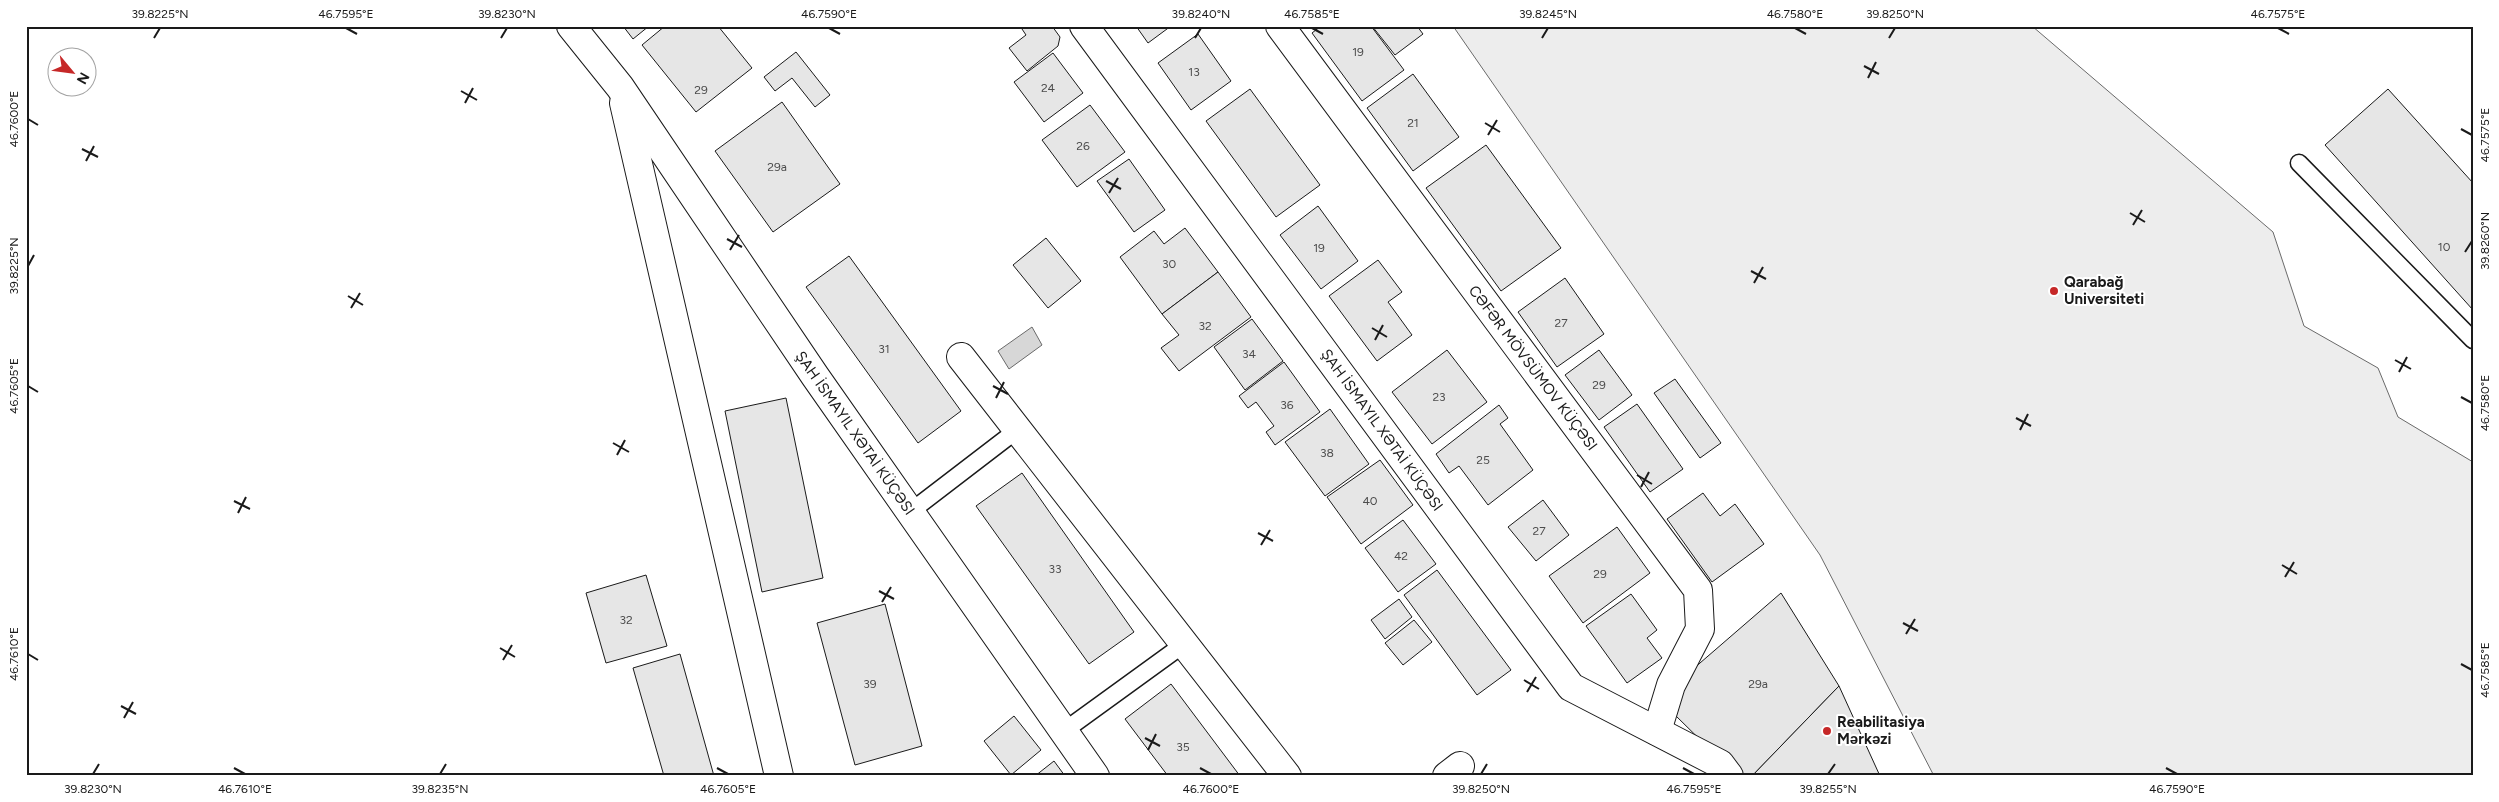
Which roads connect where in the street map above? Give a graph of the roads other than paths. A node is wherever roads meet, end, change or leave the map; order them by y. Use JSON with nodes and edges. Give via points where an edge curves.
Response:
{"nodes":[{"id":1,"x":571,"y":26,"type":"edge"},
{"id":2,"x":1084,"y":26,"type":"edge"},
{"id":3,"x":1280,"y":26,"type":"edge"},
{"id":4,"x":620,"y":87,"type":"junction"},
{"id":5,"x":2299,"y":163,"type":"dead end"},
{"id":6,"x":2473,"y":340,"type":"edge"},
{"id":7,"x":961,"y":357,"type":"dead end"},
{"id":8,"x":1017,"y":430,"type":"junction"},
{"id":9,"x":910,"y":512,"type":"junction"},
{"id":10,"x":1184,"y":644,"type":"junction"},
{"id":11,"x":1064,"y":731,"type":"junction"},
{"id":12,"x":1657,"y":731,"type":"junction"},
{"id":13,"x":779,"y":776,"type":"edge"},
{"id":14,"x":1094,"y":776,"type":"edge"},
{"id":15,"x":1287,"y":776,"type":"edge"},
{"id":16,"x":1729,"y":776,"type":"edge"}],
"edges":[{"from":1,"to":4,"type":"street","name":"ŞAH İSMAYIL XƏTAİ KÜÇƏSI"},
{"from":2,"to":12,"type":"street","name":"ŞAH İSMAYIL XƏTAİ KÜÇƏSI","via":[[1571,687]]},
{"from":3,"to":12,"type":"street","name":"CƏFƏR MÖVSÜMOV KÜÇƏSI","via":[[1698,590],[1700,629],[1671,685]]},
{"from":4,"to":9,"type":"street","name":"ŞAH İSMAYIL XƏTAİ KÜÇƏSI"},
{"from":4,"to":13,"type":"street","name":"ŞAH İSMAYIL XƏTAİ KÜÇƏSI"},
{"from":5,"to":6,"type":"lane"},
{"from":7,"to":8,"type":"street"},
{"from":8,"to":9,"type":"lane"},
{"from":8,"to":10,"type":"street"},
{"from":9,"to":11,"type":"street","name":"ŞAH İSMAYIL XƏTAİ KÜÇƏSI"},
{"from":10,"to":11,"type":"lane"},
{"from":10,"to":15,"type":"street"},
{"from":11,"to":14,"type":"street","name":"ŞAH İSMAYIL XƏTAİ KÜÇƏSI"},
{"from":12,"to":16,"type":"street","name":"ŞAH İSMAYIL XƏTAİ KÜÇƏSI","via":[[1720,764]]}]}
